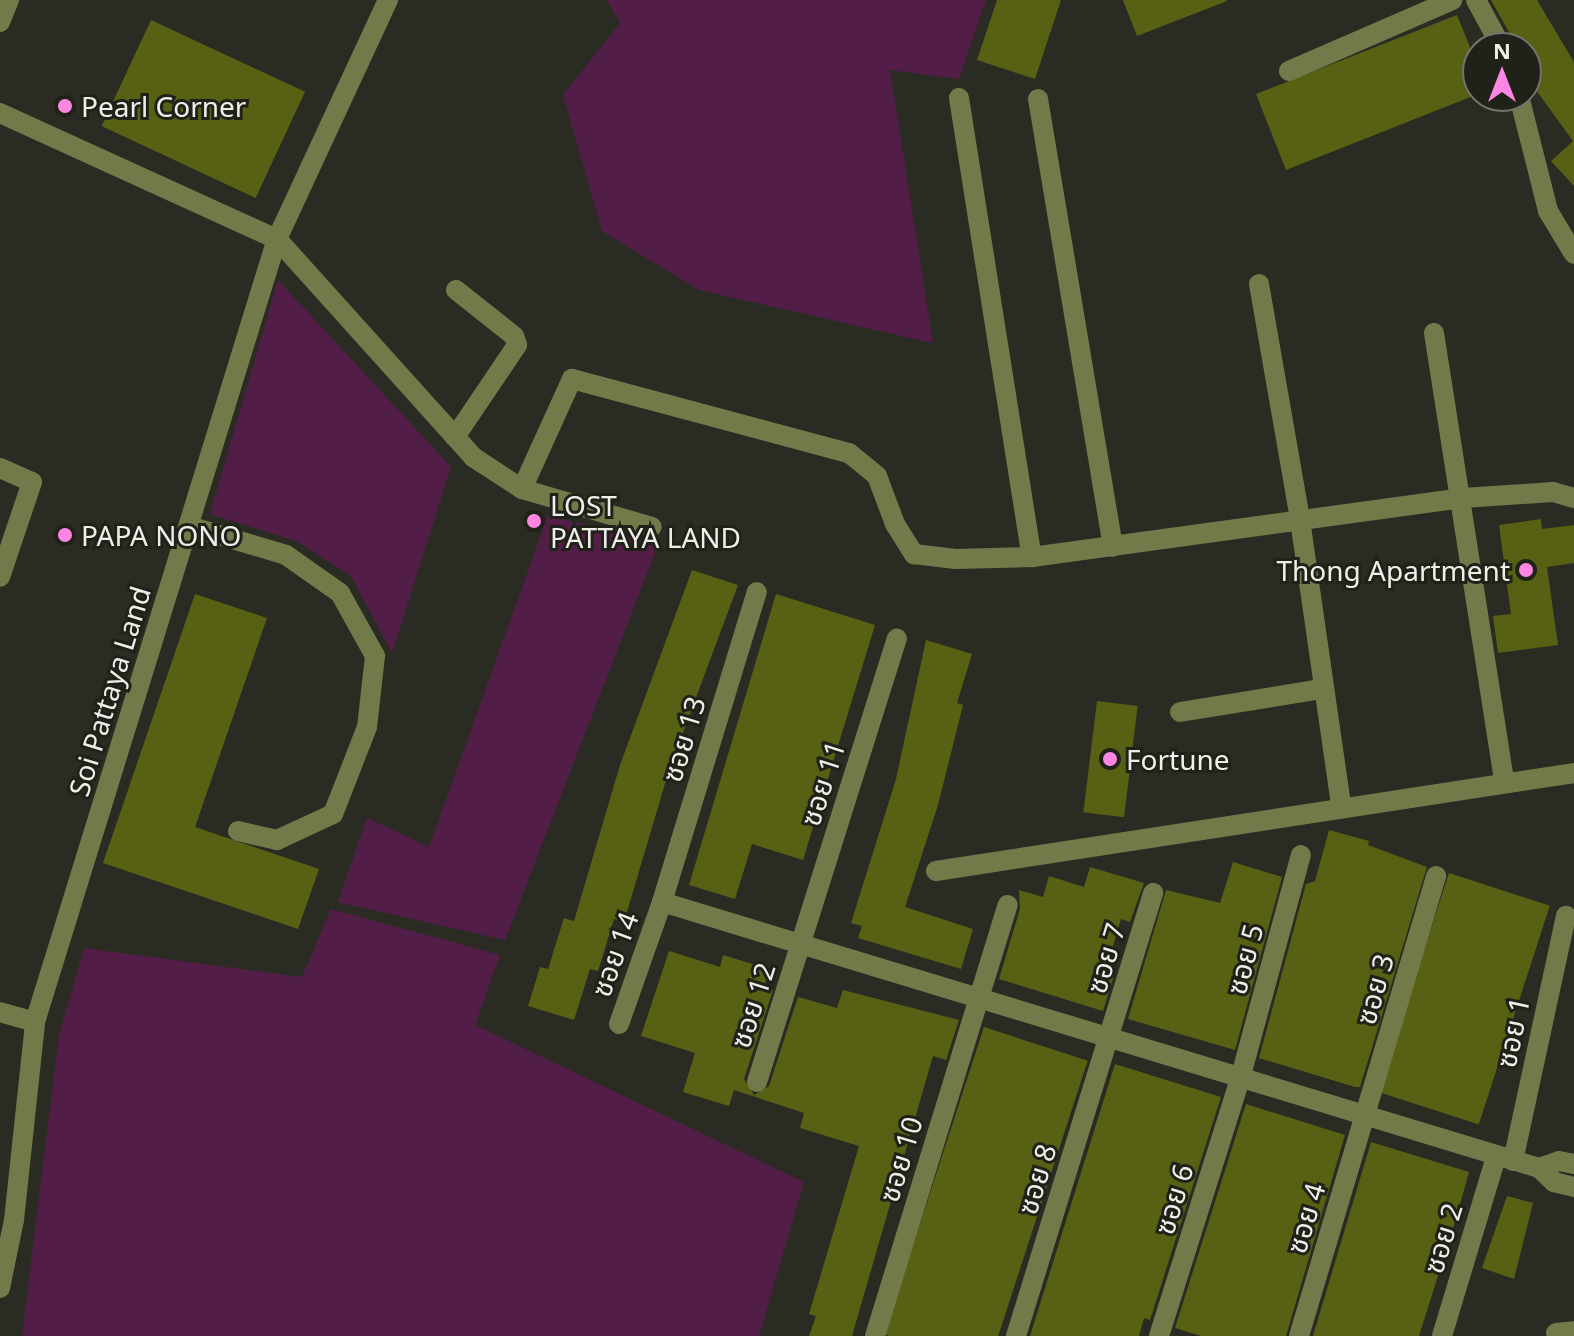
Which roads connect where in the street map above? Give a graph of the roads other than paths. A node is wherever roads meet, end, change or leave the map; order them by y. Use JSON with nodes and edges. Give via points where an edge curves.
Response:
{"nodes":[{"id":1,"x":9,"y":0,"type":"edge"},
{"id":2,"x":388,"y":0,"type":"edge"},
{"id":3,"x":1452,"y":0,"type":"edge"},
{"id":4,"x":1476,"y":0,"type":"edge"},
{"id":5,"x":0,"y":22,"type":"edge"},
{"id":6,"x":1493,"y":32,"type":"edge"},
{"id":7,"x":1289,"y":71,"type":"dead end"},
{"id":8,"x":959,"y":98,"type":"dead end"},
{"id":9,"x":1038,"y":99,"type":"dead end"},
{"id":10,"x":1523,"y":112,"type":"edge"},
{"id":11,"x":0,"y":113,"type":"edge"},
{"id":12,"x":277,"y":239,"type":"junction"},
{"id":13,"x":1574,"y":254,"type":"edge"},
{"id":14,"x":1259,"y":284,"type":"dead end"},
{"id":15,"x":456,"y":290,"type":"dead end"},
{"id":16,"x":1434,"y":333,"type":"dead end"},
{"id":17,"x":455,"y":437,"type":"junction"},
{"id":18,"x":0,"y":468,"type":"edge"},
{"id":19,"x":522,"y":489,"type":"junction"},
{"id":20,"x":1463,"y":498,"type":"junction"},
{"id":21,"x":1574,"y":498,"type":"edge"},
{"id":22,"x":1300,"y":520,"type":"junction"},
{"id":23,"x":189,"y":526,"type":"junction"},
{"id":24,"x":652,"y":527,"type":"dead end"},
{"id":25,"x":1113,"y":547,"type":"junction"},
{"id":26,"x":1032,"y":557,"type":"junction"},
{"id":27,"x":0,"y":577,"type":"edge"},
{"id":28,"x":757,"y":592,"type":"dead end"},
{"id":29,"x":897,"y":639,"type":"dead end"},
{"id":30,"x":1322,"y":689,"type":"junction"},
{"id":31,"x":1180,"y":712,"type":"dead end"},
{"id":32,"x":1574,"y":773,"type":"edge"},
{"id":33,"x":1504,"y":782,"type":"junction"},
{"id":34,"x":1341,"y":806,"type":"junction"},
{"id":35,"x":238,"y":831,"type":"dead end"},
{"id":36,"x":1301,"y":855,"type":"dead end"},
{"id":37,"x":936,"y":871,"type":"dead end"},
{"id":38,"x":1436,"y":876,"type":"dead end"},
{"id":39,"x":1153,"y":893,"type":"dead end"},
{"id":40,"x":662,"y":902,"type":"junction"},
{"id":41,"x":1008,"y":905,"type":"dead end"},
{"id":42,"x":1566,"y":916,"type":"dead end"},
{"id":43,"x":800,"y":944,"type":"junction"},
{"id":44,"x":979,"y":999,"type":"junction"},
{"id":45,"x":0,"y":1012,"type":"edge"},
{"id":46,"x":35,"y":1022,"type":"junction"},
{"id":47,"x":619,"y":1024,"type":"dead end"},
{"id":48,"x":1109,"y":1039,"type":"junction"},
{"id":49,"x":1240,"y":1079,"type":"junction"},
{"id":50,"x":757,"y":1082,"type":"dead end"},
{"id":51,"x":1366,"y":1117,"type":"junction"},
{"id":52,"x":1504,"y":1159,"type":"junction"},
{"id":53,"x":1574,"y":1164,"type":"edge"},
{"id":54,"x":1539,"y":1168,"type":"junction"},
{"id":55,"x":1574,"y":1187,"type":"edge"},
{"id":56,"x":7,"y":1219,"type":"edge"},
{"id":57,"x":0,"y":1288,"type":"edge"},
{"id":58,"x":875,"y":1336,"type":"edge"},
{"id":59,"x":1016,"y":1336,"type":"edge"},
{"id":60,"x":1159,"y":1336,"type":"edge"},
{"id":61,"x":1299,"y":1336,"type":"edge"},
{"id":62,"x":1442,"y":1336,"type":"edge"}],
"edges":[{"from":1,"to":5,"type":"street"},
{"from":2,"to":12,"type":"street","name":"Soi Pattaya Land"},
{"from":3,"to":7,"type":"street"},
{"from":4,"to":6,"type":"street"},
{"from":8,"to":26,"type":"street"},
{"from":9,"to":25,"type":"street"},
{"from":10,"to":13,"type":"street","via":[[1548,211]]},
{"from":11,"to":12,"type":"street"},
{"from":12,"to":17,"type":"street"},
{"from":12,"to":23,"type":"street","name":"Soi Pattaya Land"},
{"from":14,"to":22,"type":"street"},
{"from":15,"to":17,"type":"street","via":[[514,336],[517,345]]},
{"from":16,"to":20,"type":"street"},
{"from":17,"to":19,"type":"street","via":[[473,457]]},
{"from":18,"to":27,"type":"street","via":[[32,482]]},
{"from":19,"to":24,"type":"street"},
{"from":19,"to":26,"type":"street","via":[[572,379],[849,453],[877,476],[895,524],[914,554]]},
{"from":20,"to":21,"type":"street","via":[[1553,492]]},
{"from":20,"to":22,"type":"street"},
{"from":20,"to":33,"type":"street"},
{"from":22,"to":25,"type":"street"},
{"from":22,"to":30,"type":"street"},
{"from":23,"to":35,"type":"street","via":[[286,555],[340,593],[375,656],[367,727],[333,814],[277,840]]},
{"from":23,"to":46,"type":"street","name":"Soi Pattaya Land"},
{"from":25,"to":26,"type":"street"},
{"from":28,"to":40,"type":"street","name":"ซอย 13"},
{"from":29,"to":43,"type":"street","name":"ซอย 11"},
{"from":30,"to":31,"type":"street"},
{"from":30,"to":34,"type":"street"},
{"from":32,"to":33,"type":"street"},
{"from":33,"to":34,"type":"street"},
{"from":34,"to":37,"type":"street"},
{"from":36,"to":49,"type":"street","name":"ซอย 5"},
{"from":38,"to":51,"type":"street","name":"ซอย 3"},
{"from":39,"to":48,"type":"street","name":"ซอย 7"},
{"from":40,"to":43,"type":"street"},
{"from":40,"to":47,"type":"street","name":"ซอย 14"},
{"from":41,"to":44,"type":"street","name":"ซอย 10"},
{"from":42,"to":52,"type":"street","name":"ซอย 1"},
{"from":43,"to":44,"type":"street"},
{"from":43,"to":50,"type":"street","name":"ซอย 12"},
{"from":44,"to":48,"type":"street"},
{"from":44,"to":58,"type":"street","name":"ซอย 10"},
{"from":45,"to":46,"type":"street"},
{"from":46,"to":56,"type":"street","name":"Soi Pattaya Land"},
{"from":48,"to":49,"type":"street"},
{"from":48,"to":59,"type":"street","name":"ซอย 8"},
{"from":49,"to":51,"type":"street"},
{"from":49,"to":60,"type":"street","name":"ซอย 6"},
{"from":51,"to":52,"type":"street"},
{"from":51,"to":61,"type":"street","name":"ซอย 4"},
{"from":52,"to":54,"type":"street"},
{"from":52,"to":62,"type":"street","name":"ซอย 2"},
{"from":53,"to":54,"type":"street","via":[[1559,1161]]},
{"from":54,"to":55,"type":"street","via":[[1554,1182]]},
{"from":56,"to":57,"type":"street","name":"Soi Pattaya Land"}]}
